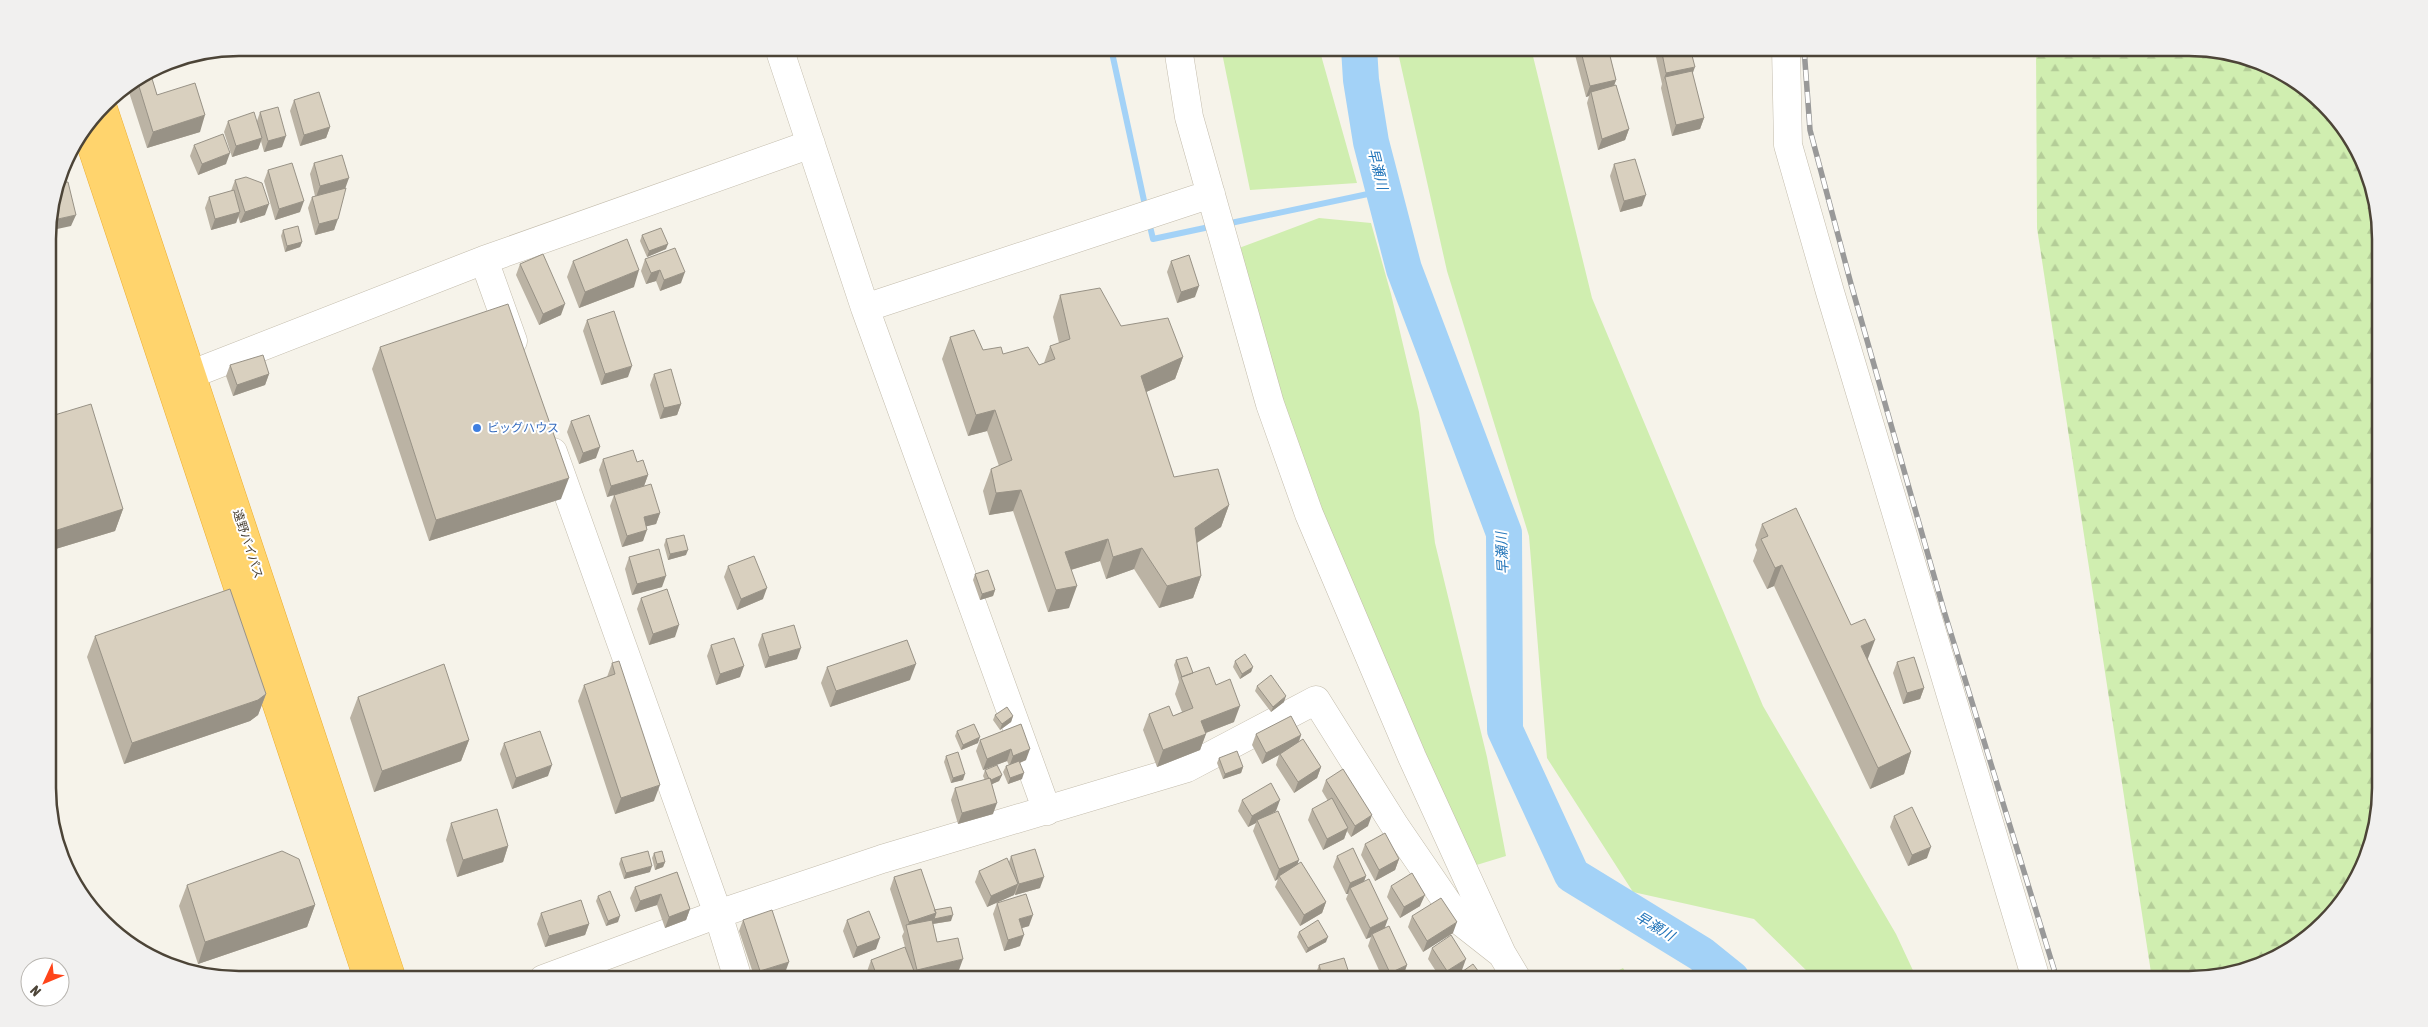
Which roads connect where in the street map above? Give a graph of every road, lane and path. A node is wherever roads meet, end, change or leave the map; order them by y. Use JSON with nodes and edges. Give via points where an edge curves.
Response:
{"nodes":[{"id":1,"x":782,"y":56,"type":"edge"},
{"id":2,"x":1179,"y":56,"type":"edge"},
{"id":3,"x":1786,"y":56,"type":"edge"},
{"id":4,"x":105,"y":115,"type":"edge"},
{"id":5,"x":88,"y":136,"type":"edge"},
{"id":6,"x":811,"y":144,"type":"junction"},
{"id":7,"x":1211,"y":194,"type":"junction"},
{"id":8,"x":484,"y":260,"type":"junction"},
{"id":9,"x":865,"y":308,"type":"junction"},
{"id":10,"x":521,"y":362,"type":"edge"},
{"id":11,"x":192,"y":374,"type":"junction"},
{"id":12,"x":543,"y":425,"type":"edge"},
{"id":13,"x":1047,"y":811,"type":"junction"},
{"id":14,"x":718,"y":914,"type":"junction"},
{"id":15,"x":1502,"y":954,"type":"junction"},
{"id":16,"x":365,"y":971,"type":"edge"},
{"id":17,"x":389,"y":971,"type":"edge"},
{"id":18,"x":567,"y":971,"type":"edge"},
{"id":19,"x":736,"y":971,"type":"edge"},
{"id":20,"x":1512,"y":971,"type":"edge"},
{"id":21,"x":2034,"y":971,"type":"edge"}],
"edges":[{"from":1,"to":6,"type":"street"},
{"from":2,"to":7,"type":"street","via":[[1189,117]]},
{"from":3,"to":21,"type":"street","via":[[1788,145]]},
{"from":4,"to":11,"type":"highway","name":"遠野バイパス"},
{"from":5,"to":16,"type":"highway","name":"遠野バイパス"},
{"from":6,"to":8,"type":"street"},
{"from":6,"to":9,"type":"street"},
{"from":7,"to":9,"type":"street"},
{"from":7,"to":15,"type":"street","via":[[1270,404],[1309,514],[1412,757]]},
{"from":8,"to":10,"type":"street"},
{"from":8,"to":11,"type":"street"},
{"from":9,"to":13,"type":"street"},
{"from":11,"to":17,"type":"highway","name":"遠野バイパス"},
{"from":12,"to":14,"type":"street"},
{"from":13,"to":14,"type":"street","via":[[882,859]]},
{"from":13,"to":15,"type":"street","via":[[1187,768],[1316,700],[1395,826],[1460,921]]},
{"from":14,"to":18,"type":"street"},
{"from":14,"to":19,"type":"street"},
{"from":15,"to":20,"type":"street"}]}
